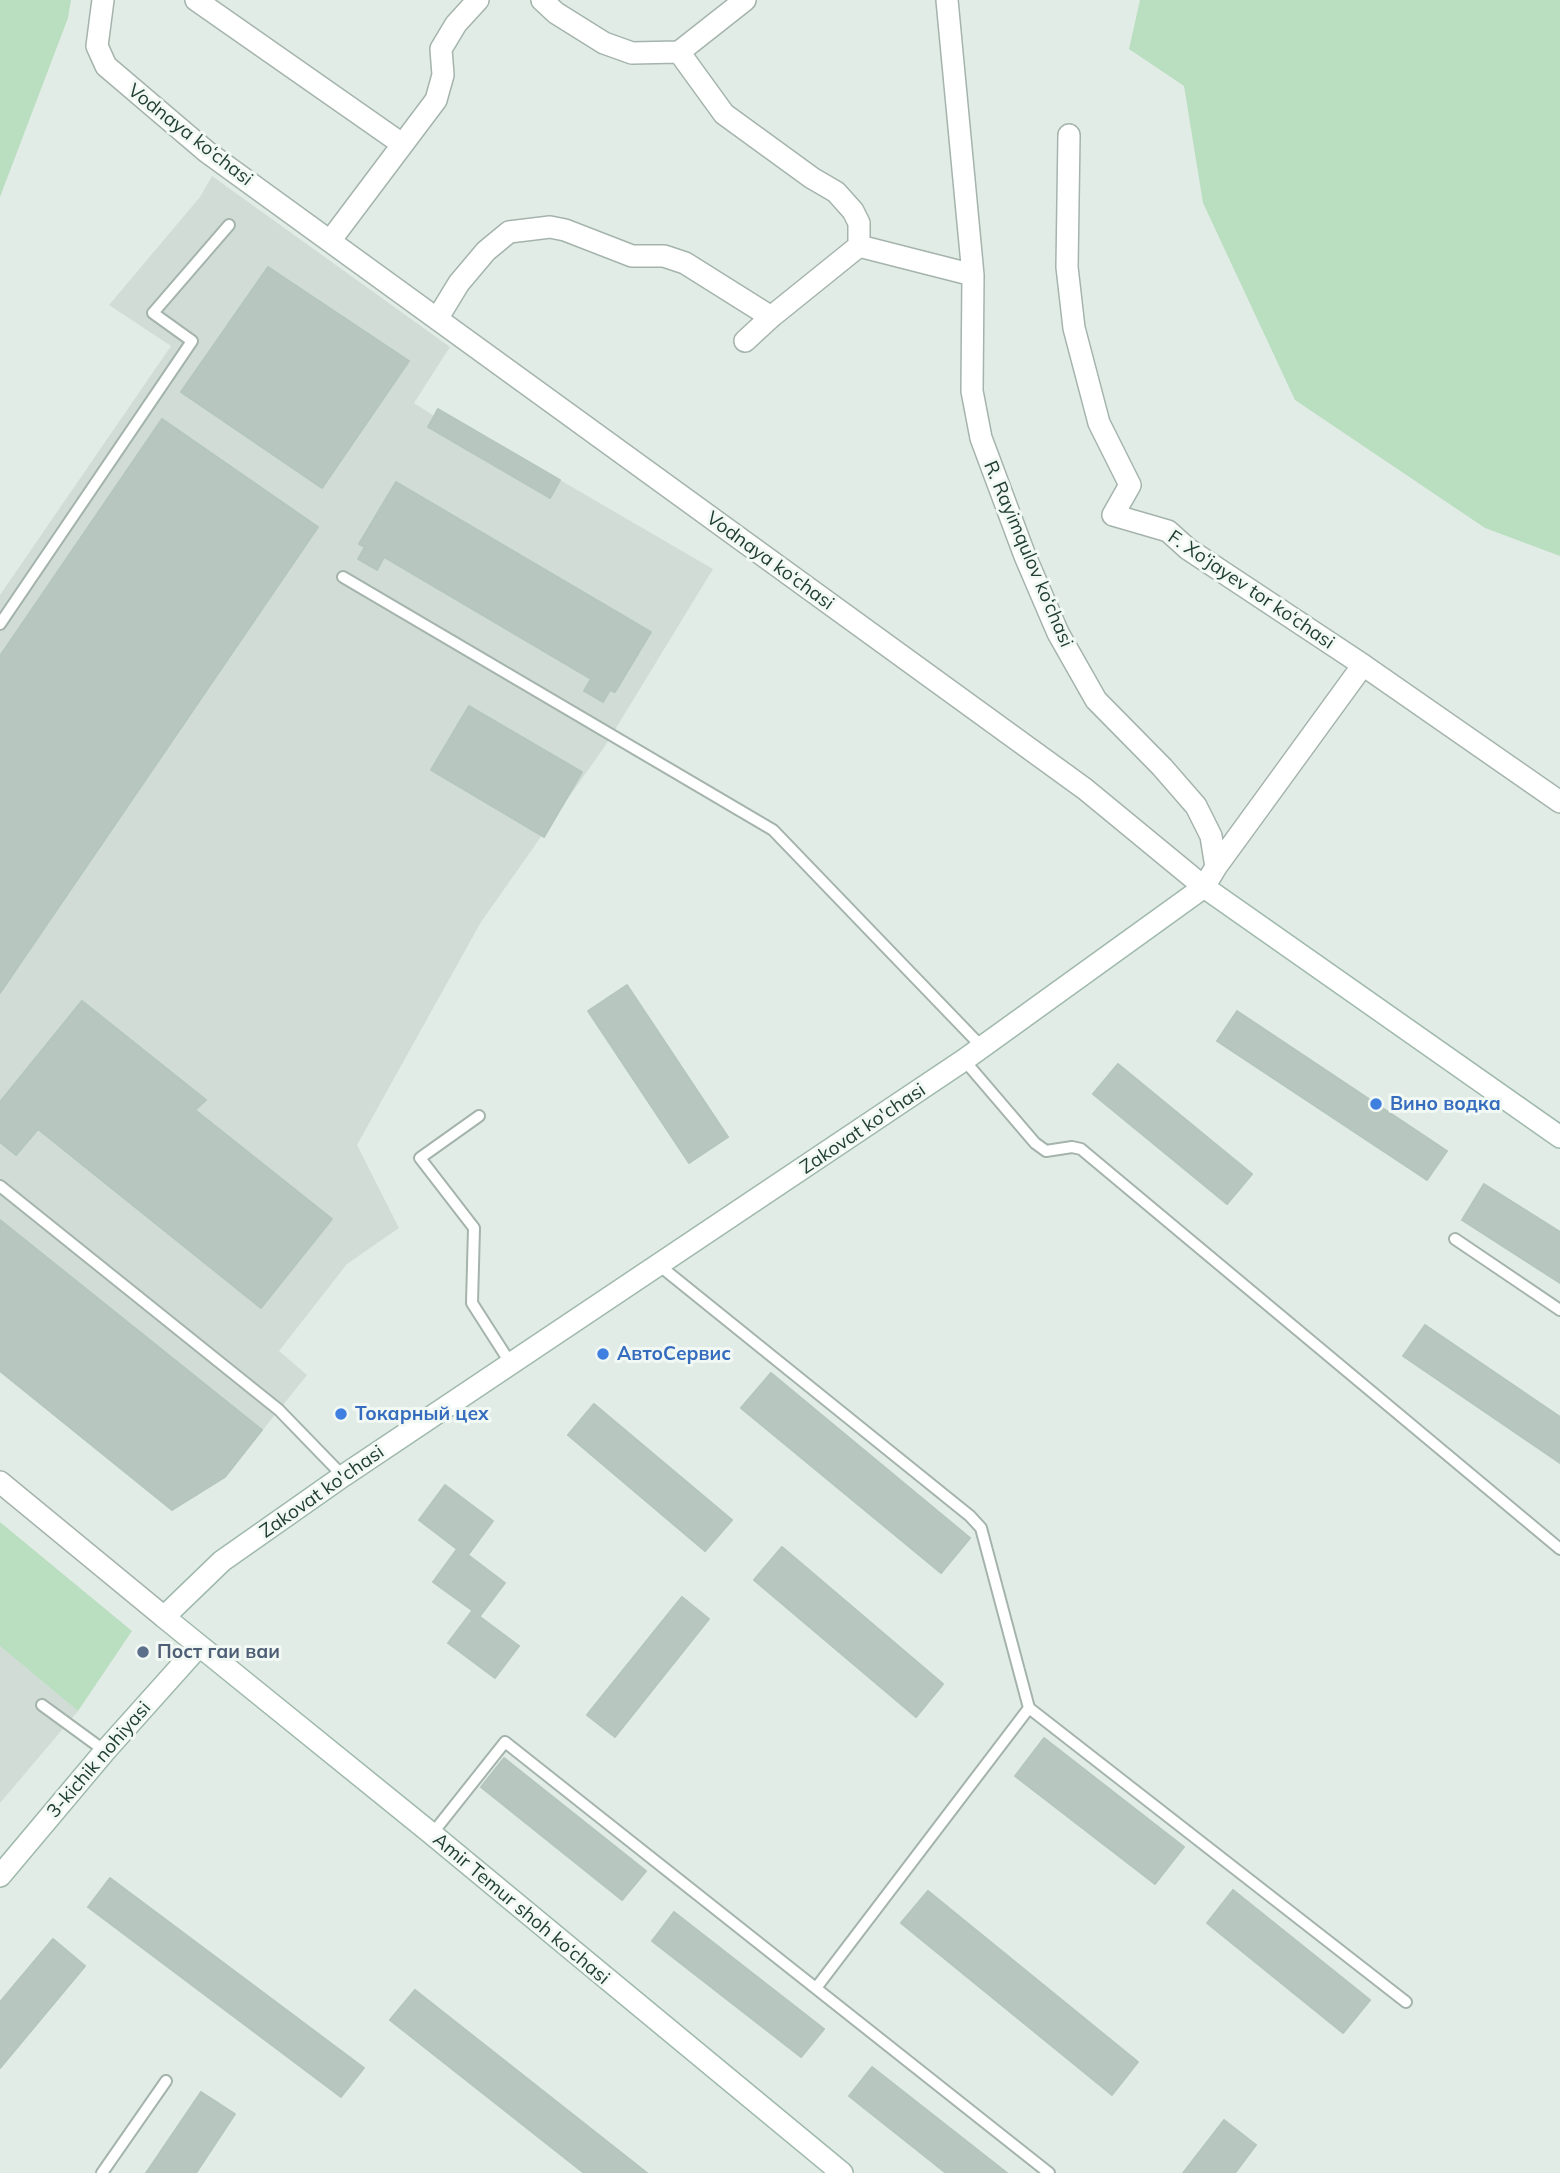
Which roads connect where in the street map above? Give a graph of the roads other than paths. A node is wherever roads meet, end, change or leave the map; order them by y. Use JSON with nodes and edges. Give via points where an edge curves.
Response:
{"nodes":[{"id":1,"x":103,"y":0,"type":"edge"},
{"id":2,"x":196,"y":0,"type":"edge"},
{"id":3,"x":478,"y":0,"type":"edge"},
{"id":4,"x":542,"y":0,"type":"edge"},
{"id":5,"x":745,"y":0,"type":"edge"},
{"id":6,"x":947,"y":0,"type":"edge"},
{"id":7,"x":679,"y":52,"type":"junction"},
{"id":8,"x":1069,"y":135,"type":"dead end"},
{"id":9,"x":402,"y":144,"type":"junction"},
{"id":10,"x":229,"y":225,"type":"dead end"},
{"id":11,"x":330,"y":241,"type":"junction"},
{"id":12,"x":859,"y":246,"type":"junction"},
{"id":13,"x":973,"y":275,"type":"junction"},
{"id":14,"x":771,"y":317,"type":"junction"},
{"id":15,"x":436,"y":319,"type":"junction"},
{"id":16,"x":745,"y":341,"type":"dead end"},
{"id":17,"x":343,"y":577,"type":"dead end"},
{"id":18,"x":0,"y":624,"type":"edge"},
{"id":19,"x":1363,"y":665,"type":"junction"},
{"id":20,"x":1560,"y":802,"type":"edge"},
{"id":21,"x":1216,"y":867,"type":"junction"},
{"id":22,"x":1204,"y":887,"type":"junction"},
{"id":23,"x":982,"y":1048,"type":"junction"},
{"id":24,"x":964,"y":1060,"type":"junction"},
{"id":25,"x":479,"y":1116,"type":"dead end"},
{"id":26,"x":1560,"y":1137,"type":"edge"},
{"id":27,"x":0,"y":1186,"type":"edge"},
{"id":28,"x":1455,"y":1239,"type":"dead end"},
{"id":29,"x":660,"y":1266,"type":"junction"},
{"id":30,"x":1560,"y":1310,"type":"edge"},
{"id":31,"x":511,"y":1364,"type":"junction"},
{"id":32,"x":343,"y":1476,"type":"junction"},
{"id":33,"x":0,"y":1482,"type":"edge"},
{"id":34,"x":1560,"y":1549,"type":"edge"},
{"id":35,"x":164,"y":1617,"type":"junction"},
{"id":36,"x":199,"y":1646,"type":"junction"},
{"id":37,"x":42,"y":1705,"type":"dead end"},
{"id":38,"x":1029,"y":1708,"type":"junction"},
{"id":39,"x":105,"y":1751,"type":"junction"},
{"id":40,"x":432,"y":1834,"type":"junction"},
{"id":41,"x":0,"y":1876,"type":"edge"},
{"id":42,"x":816,"y":1988,"type":"junction"},
{"id":43,"x":1406,"y":2002,"type":"dead end"},
{"id":44,"x":166,"y":2081,"type":"dead end"},
{"id":45,"x":102,"y":2173,"type":"edge"},
{"id":46,"x":842,"y":2173,"type":"edge"},
{"id":47,"x":1049,"y":2173,"type":"edge"}],
"edges":[{"from":1,"to":11,"type":"street","name":"Vodnaya ko‘chasi","via":[[97,46],[107,66],[207,152]]},
{"from":2,"to":9,"type":"street"},
{"from":3,"to":9,"type":"street","via":[[440,49],[443,75],[436,100]]},
{"from":4,"to":7,"type":"street","via":[[604,43],[632,53]]},
{"from":5,"to":7,"type":"street"},
{"from":6,"to":13,"type":"street","name":"R. Rayimqulov ko‘chasi"},
{"from":7,"to":12,"type":"street","via":[[724,114],[836,192],[859,223]]},
{"from":8,"to":19,"type":"street","name":"F. Xo‘jayev tor ko‘chasi","via":[[1067,267],[1074,328],[1099,424],[1130,485],[1113,515],[1168,531],[1188,549]]},
{"from":9,"to":11,"type":"street"},
{"from":10,"to":18,"type":"lane","via":[[152,313],[191,341]]},
{"from":11,"to":15,"type":"street","name":"Vodnaya ko‘chasi"},
{"from":12,"to":13,"type":"street"},
{"from":12,"to":14,"type":"street"},
{"from":13,"to":21,"type":"street","name":"R. Rayimqulov ko‘chasi","via":[[972,391],[981,438],[1025,556],[1058,633],[1096,700],[1196,806],[1211,836]]},
{"from":14,"to":15,"type":"street","via":[[685,263],[664,256],[632,256],[550,227],[509,232],[459,283]]},
{"from":14,"to":16,"type":"street"},
{"from":15,"to":22,"type":"street","name":"Vodnaya ko‘chasi","via":[[1085,789]]},
{"from":17,"to":23,"type":"lane","via":[[773,830]]},
{"from":19,"to":20,"type":"street","name":"F. Xo‘jayev tor ko‘chasi"},
{"from":19,"to":21,"type":"street"},
{"from":21,"to":22,"type":"street"},
{"from":22,"to":23,"type":"street","name":"Zakovat ko'chasi"},
{"from":22,"to":26,"type":"street"},
{"from":23,"to":24,"type":"street","name":"Zakovat ko'chasi"},
{"from":24,"to":29,"type":"street","name":"Zakovat ko'chasi"},
{"from":24,"to":34,"type":"lane","via":[[1035,1143],[1046,1151],[1081,1149]]},
{"from":25,"to":31,"type":"lane","via":[[420,1158],[474,1228],[472,1303]]},
{"from":27,"to":32,"type":"lane","via":[[279,1410]]},
{"from":28,"to":30,"type":"lane"},
{"from":29,"to":31,"type":"street","name":"Zakovat ko'chasi"},
{"from":29,"to":38,"type":"lane","via":[[981,1528]]},
{"from":31,"to":32,"type":"street","name":"Zakovat ko'chasi"},
{"from":32,"to":35,"type":"street","name":"Zakovat ko'chasi","via":[[222,1561]]},
{"from":33,"to":35,"type":"street","name":"Amir Temur shoh ko‘chasi"},
{"from":35,"to":36,"type":"street","name":"Amir Temur shoh ko‘chasi"},
{"from":36,"to":39,"type":"street","name":"3-kichik nohiyasi"},
{"from":36,"to":40,"type":"street","name":"Amir Temur shoh ko‘chasi"},
{"from":37,"to":39,"type":"lane"},
{"from":38,"to":42,"type":"lane"},
{"from":38,"to":43,"type":"lane"},
{"from":39,"to":41,"type":"street","name":"3-kichik nohiyasi"},
{"from":40,"to":42,"type":"lane","via":[[505,1742]]},
{"from":40,"to":46,"type":"street","name":"Amir Temur shoh ko‘chasi"},
{"from":42,"to":47,"type":"lane"},
{"from":44,"to":45,"type":"lane"}]}
